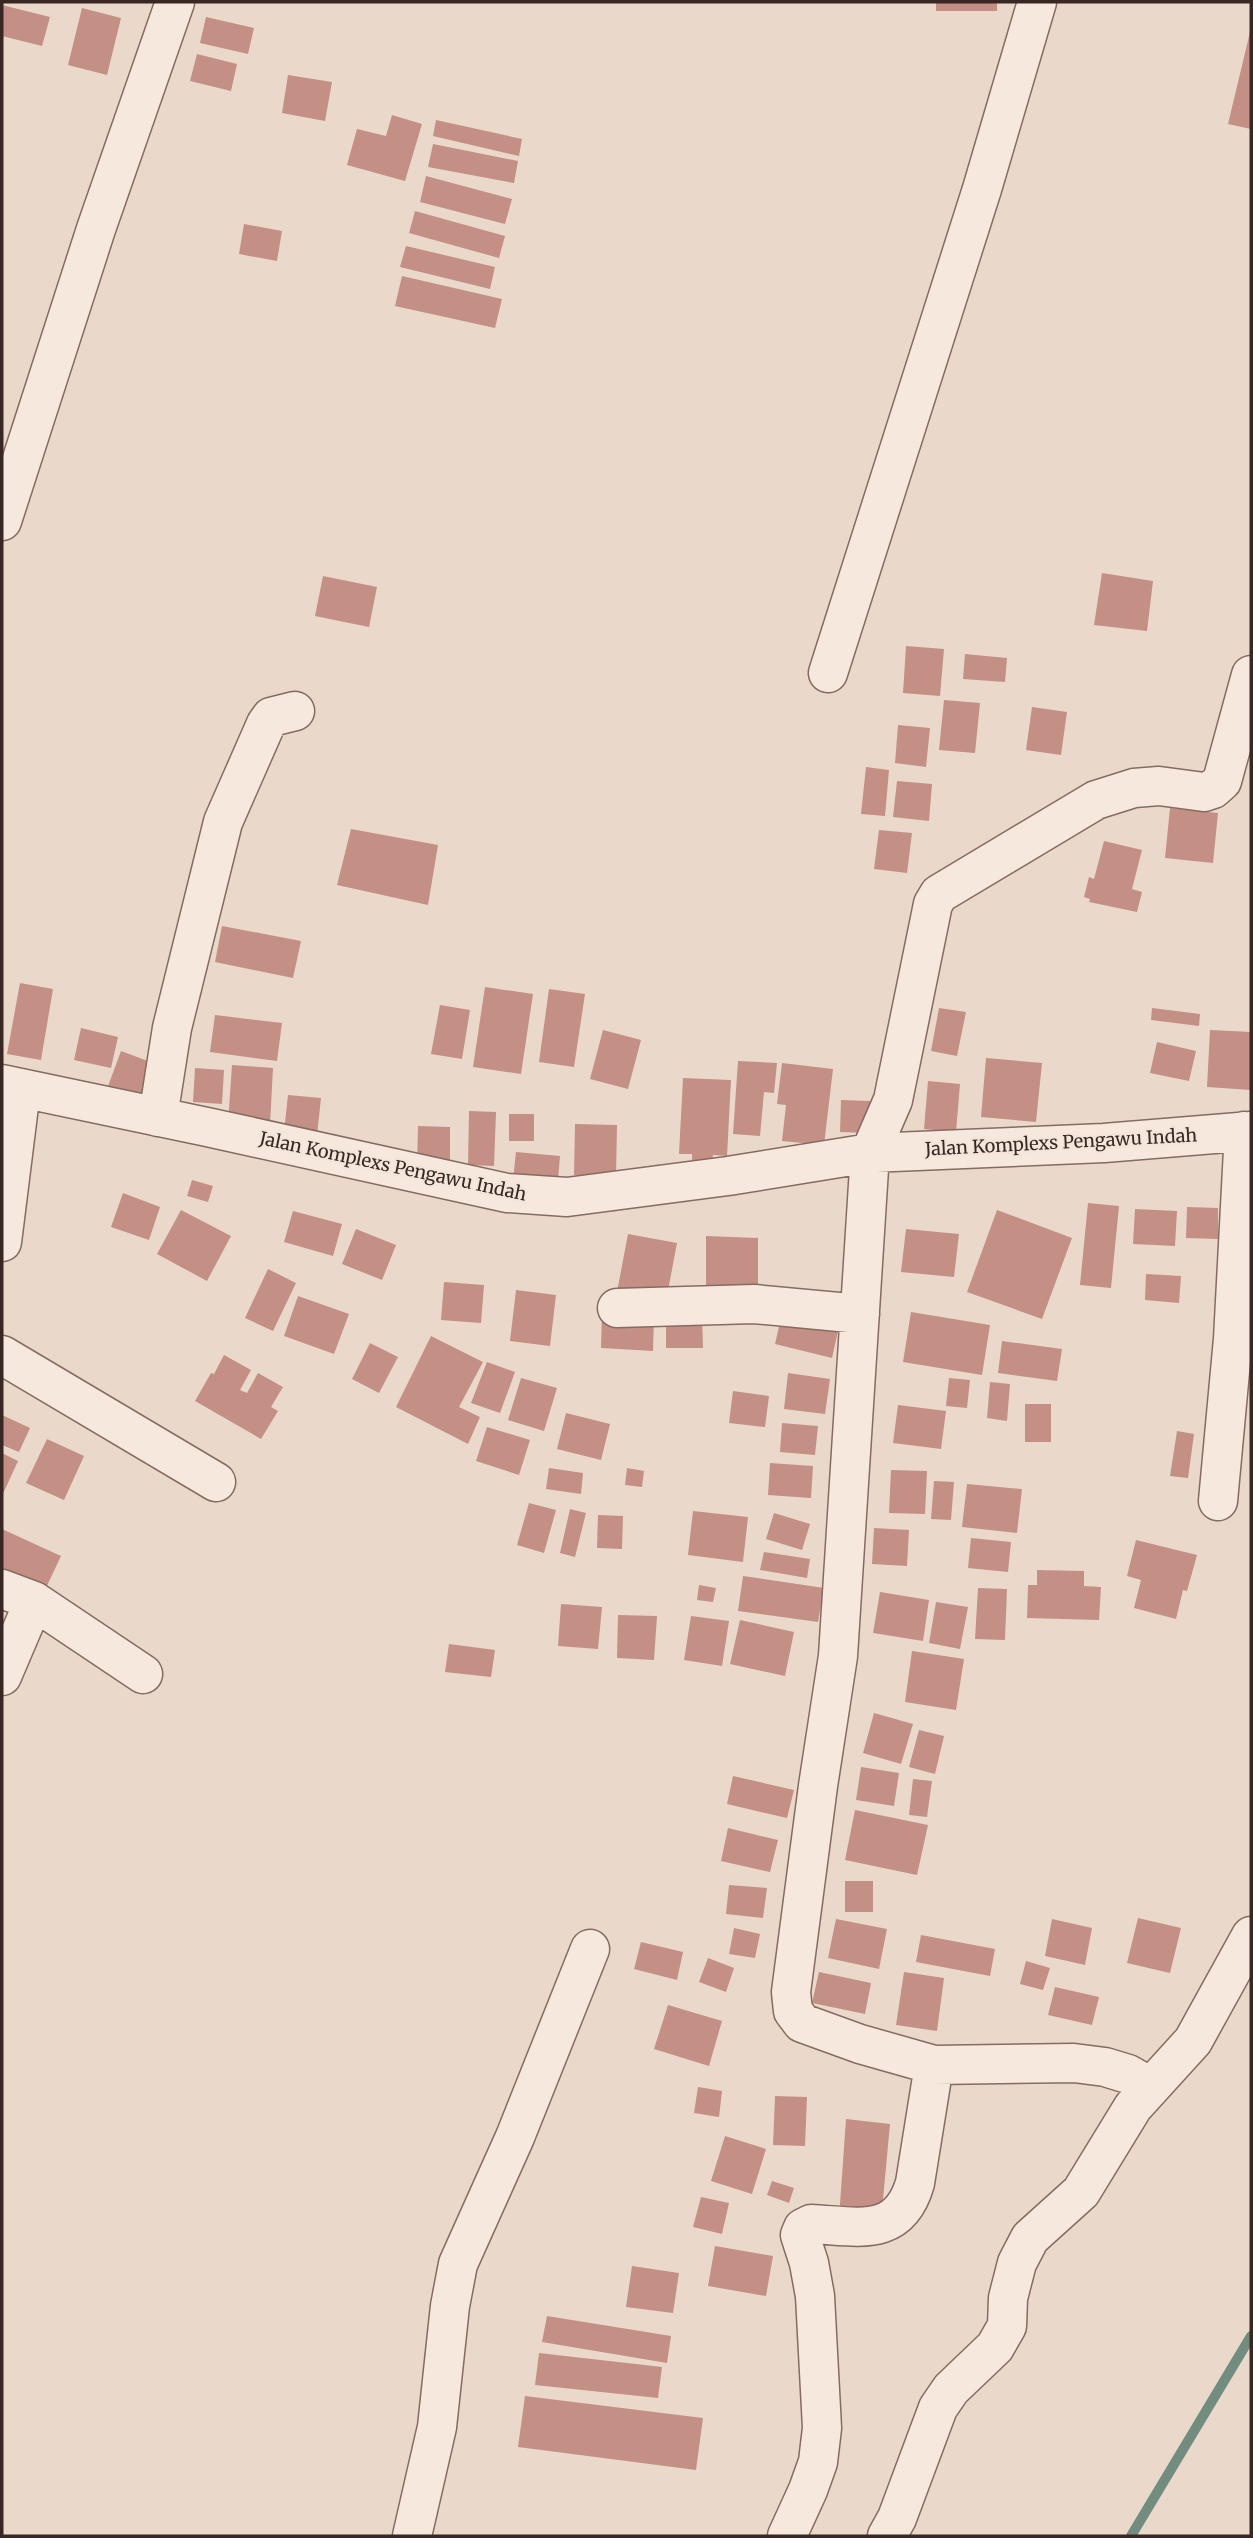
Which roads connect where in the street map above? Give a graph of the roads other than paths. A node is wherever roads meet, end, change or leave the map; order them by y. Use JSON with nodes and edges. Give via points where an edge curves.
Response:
{"nodes":[{"id":1,"x":175,"y":2,"type":"edge"},
{"id":2,"x":1037,"y":2,"type":"edge"},
{"id":3,"x":2,"y":521,"type":"edge"},
{"id":4,"x":828,"y":673,"type":"dead end"},
{"id":5,"x":1251,"y":675,"type":"edge"},
{"id":6,"x":295,"y":710,"type":"dead end"},
{"id":7,"x":11,"y":1087,"type":"edge"},
{"id":8,"x":158,"y":1117,"type":"junction"},
{"id":9,"x":1248,"y":1131,"type":"edge"},
{"id":10,"x":870,"y":1153,"type":"junction"},
{"id":11,"x":2,"y":1242,"type":"edge"},
{"id":12,"x":617,"y":1308,"type":"dead end"},
{"id":13,"x":860,"y":1314,"type":"junction"},
{"id":14,"x":2,"y":1355,"type":"edge"},
{"id":15,"x":216,"y":1482,"type":"dead end"},
{"id":16,"x":1218,"y":1501,"type":"dead end"},
{"id":17,"x":18,"y":1595,"type":"edge"},
{"id":18,"x":143,"y":1674,"type":"dead end"},
{"id":19,"x":2,"y":1676,"type":"edge"},
{"id":20,"x":1251,"y":1936,"type":"edge"},
{"id":21,"x":590,"y":1949,"type":"dead end"},
{"id":22,"x":934,"y":2065,"type":"junction"},
{"id":23,"x":1151,"y":2087,"type":"junction"},
{"id":24,"x":412,"y":2536,"type":"edge"},
{"id":25,"x":787,"y":2536,"type":"edge"},
{"id":26,"x":887,"y":2536,"type":"edge"}],
"edges":[{"from":1,"to":3,"type":"street"},
{"from":2,"to":4,"type":"street"},
{"from":5,"to":10,"type":"street","via":[[1222,780],[1213,789],[1134,788],[1096,800],[939,894],[928,925],[892,1100]]},
{"from":6,"to":8,"type":"street","via":[[271,717],[266,724],[223,822],[172,1028]]},
{"from":7,"to":8,"type":"street","name":"Jalan Komplexs Pengawu Indah"},
{"from":7,"to":11,"type":"street"},
{"from":8,"to":10,"type":"street","name":"Jalan Komplexs Pengawu Indah","via":[[536,1197],[728,1176]]},
{"from":9,"to":10,"type":"street","name":"Jalan Komplexs Pengawu Indah","via":[[1104,1143]]},
{"from":9,"to":16,"type":"street"},
{"from":10,"to":13,"type":"street"},
{"from":12,"to":13,"type":"street","via":[[754,1304]]},
{"from":13,"to":22,"type":"street","via":[[838,1656],[791,1992],[793,2011],[802,2023]]},
{"from":14,"to":15,"type":"street"},
{"from":17,"to":18,"type":"street"},
{"from":17,"to":19,"type":"street"},
{"from":20,"to":23,"type":"street","via":[[1193,2041]]},
{"from":21,"to":24,"type":"street","via":[[515,2137],[457,2264],[437,2427]]},
{"from":22,"to":23,"type":"street","via":[[1074,2063],[1128,2074]]},
{"from":22,"to":25,"type":"street","via":[[915,2183],[900,2214],[874,2225],[811,2224],[800,2235],[815,2296],[821,2428],[818,2462]]},
{"from":23,"to":26,"type":"street","via":[[1117,2129],[1081,2192],[1030,2238],[1017,2263],[1007,2326],[995,2347],[938,2408]]}]}
